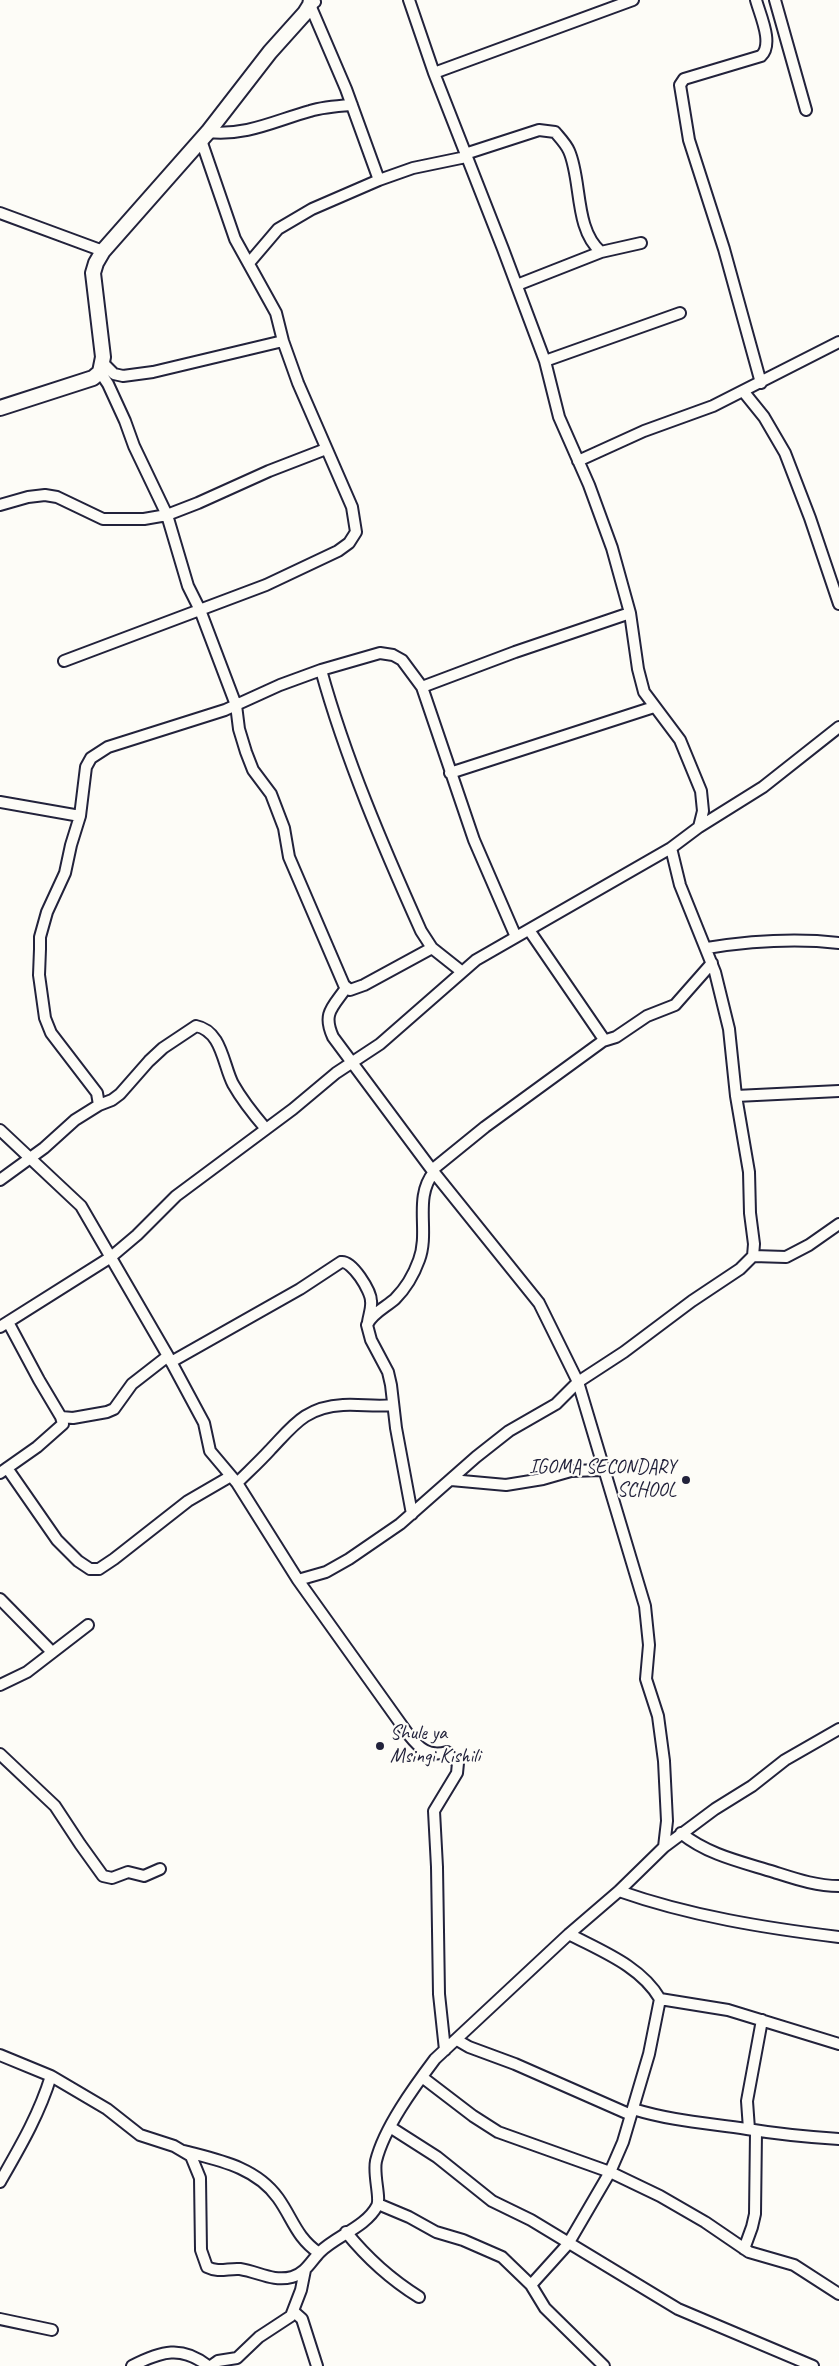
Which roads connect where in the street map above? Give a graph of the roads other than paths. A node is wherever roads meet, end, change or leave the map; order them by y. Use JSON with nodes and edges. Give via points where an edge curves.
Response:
{"nodes":[{"id":1,"x":409,"y":0,"type":"edge"},
{"id":2,"x":633,"y":0,"type":"edge"},
{"id":3,"x":756,"y":0,"type":"edge"},
{"id":4,"x":775,"y":0,"type":"edge"},
{"id":5,"x":313,"y":2,"type":"edge"},
{"id":6,"x":434,"y":73,"type":"junction"},
{"id":7,"x":352,"y":104,"type":"junction"},
{"id":8,"x":806,"y":110,"type":"dead end"},
{"id":9,"x":204,"y":136,"type":"junction"},
{"id":10,"x":465,"y":155,"type":"junction"},
{"id":11,"x":379,"y":180,"type":"junction"},
{"id":12,"x":0,"y":213,"type":"edge"},
{"id":13,"x":641,"y":243,"type":"dead end"},
{"id":14,"x":104,"y":251,"type":"junction"},
{"id":15,"x":601,"y":252,"type":"junction"},
{"id":16,"x":249,"y":263,"type":"junction"},
{"id":17,"x":517,"y":286,"type":"junction"},
{"id":18,"x":680,"y":313,"type":"dead end"},
{"id":19,"x":283,"y":341,"type":"junction"},
{"id":20,"x":839,"y":342,"type":"edge"},
{"id":21,"x":545,"y":361,"type":"junction"},
{"id":22,"x":101,"y":367,"type":"junction"},
{"id":23,"x":761,"y":383,"type":"junction"},
{"id":24,"x":743,"y":391,"type":"junction"},
{"id":25,"x":0,"y":408,"type":"edge"},
{"id":26,"x":326,"y":448,"type":"junction"},
{"id":27,"x":578,"y":461,"type":"junction"},
{"id":28,"x":0,"y":506,"type":"edge"},
{"id":29,"x":167,"y":515,"type":"junction"},
{"id":30,"x":839,"y":604,"type":"edge"},
{"id":31,"x":200,"y":610,"type":"junction"},
{"id":32,"x":630,"y":613,"type":"junction"},
{"id":33,"x":64,"y":661,"type":"dead end"},
{"id":34,"x":321,"y":670,"type":"junction"},
{"id":35,"x":422,"y":687,"type":"junction"},
{"id":36,"x":236,"y":705,"type":"junction"},
{"id":37,"x":654,"y":707,"type":"junction"},
{"id":38,"x":839,"y":727,"type":"edge"},
{"id":39,"x":450,"y":773,"type":"junction"},
{"id":40,"x":0,"y":802,"type":"edge"},
{"id":41,"x":80,"y":816,"type":"junction"},
{"id":42,"x":699,"y":827,"type":"junction"},
{"id":43,"x":671,"y":848,"type":"junction"},
{"id":44,"x":529,"y":930,"type":"junction"},
{"id":45,"x":516,"y":937,"type":"junction"},
{"id":46,"x":839,"y":943,"type":"edge"},
{"id":47,"x":432,"y":948,"type":"junction"},
{"id":48,"x":707,"y":948,"type":"junction"},
{"id":49,"x":712,"y":963,"type":"junction"},
{"id":50,"x":462,"y":971,"type":"junction"},
{"id":51,"x":346,"y":988,"type":"junction"},
{"id":52,"x":603,"y":1041,"type":"junction"},
{"id":53,"x":352,"y":1064,"type":"junction"},
{"id":54,"x":839,"y":1091,"type":"edge"},
{"id":55,"x":736,"y":1096,"type":"junction"},
{"id":56,"x":98,"y":1105,"type":"junction"},
{"id":57,"x":266,"y":1129,"type":"junction"},
{"id":58,"x":0,"y":1130,"type":"edge"},
{"id":59,"x":44,"y":1148,"type":"junction"},
{"id":60,"x":29,"y":1157,"type":"junction"},
{"id":61,"x":433,"y":1171,"type":"junction"},
{"id":62,"x":49,"y":1175,"type":"junction"},
{"id":63,"x":0,"y":1180,"type":"edge"},
{"id":64,"x":839,"y":1224,"type":"edge"},
{"id":65,"x":753,"y":1256,"type":"junction"},
{"id":66,"x":111,"y":1257,"type":"junction"},
{"id":67,"x":368,"y":1322,"type":"junction"},
{"id":68,"x":2,"y":1326,"type":"edge"},
{"id":69,"x":169,"y":1359,"type":"junction"},
{"id":70,"x":578,"y":1382,"type":"junction"},
{"id":71,"x":393,"y":1405,"type":"junction"},
{"id":72,"x":61,"y":1417,"type":"junction"},
{"id":73,"x":3,"y":1468,"type":"edge"},
{"id":74,"x":603,"y":1470,"type":"junction"},
{"id":75,"x":234,"y":1479,"type":"junction"},
{"id":76,"x":451,"y":1480,"type":"junction"},
{"id":77,"x":412,"y":1514,"type":"junction"},
{"id":78,"x":298,"y":1580,"type":"junction"},
{"id":79,"x":0,"y":1599,"type":"edge"},
{"id":80,"x":88,"y":1625,"type":"dead end"},
{"id":81,"x":52,"y":1652,"type":"junction"},
{"id":82,"x":0,"y":1684,"type":"edge"},
{"id":83,"x":839,"y":1729,"type":"edge"},
{"id":84,"x":0,"y":1754,"type":"edge"},
{"id":85,"x":681,"y":1833,"type":"junction"},
{"id":86,"x":664,"y":1847,"type":"junction"},
{"id":87,"x":160,"y":1868,"type":"dead end"},
{"id":88,"x":839,"y":1886,"type":"edge"},
{"id":89,"x":619,"y":1892,"type":"junction"},
{"id":90,"x":569,"y":1934,"type":"junction"},
{"id":91,"x":839,"y":1937,"type":"edge"},
{"id":92,"x":660,"y":1999,"type":"junction"},
{"id":93,"x":762,"y":2020,"type":"junction"},
{"id":94,"x":457,"y":2040,"type":"junction"},
{"id":95,"x":839,"y":2044,"type":"edge"},
{"id":96,"x":445,"y":2050,"type":"junction"},
{"id":97,"x":0,"y":2055,"type":"edge"},
{"id":98,"x":51,"y":2076,"type":"junction"},
{"id":99,"x":422,"y":2077,"type":"junction"},
{"id":100,"x":632,"y":2112,"type":"junction"},
{"id":101,"x":390,"y":2127,"type":"junction"},
{"id":102,"x":753,"y":2131,"type":"junction"},
{"id":103,"x":839,"y":2139,"type":"edge"},
{"id":104,"x":183,"y":2150,"type":"junction"},
{"id":105,"x":610,"y":2172,"type":"junction"},
{"id":106,"x":0,"y":2182,"type":"edge"},
{"id":107,"x":378,"y":2204,"type":"junction"},
{"id":108,"x":346,"y":2232,"type":"junction"},
{"id":109,"x":568,"y":2244,"type":"junction"},
{"id":110,"x":744,"y":2249,"type":"junction"},
{"id":111,"x":319,"y":2253,"type":"junction"},
{"id":112,"x":305,"y":2270,"type":"junction"},
{"id":113,"x":531,"y":2285,"type":"junction"},
{"id":114,"x":839,"y":2294,"type":"edge"},
{"id":115,"x":419,"y":2297,"type":"dead end"},
{"id":116,"x":293,"y":2311,"type":"junction"},
{"id":117,"x":0,"y":2319,"type":"edge"},
{"id":118,"x":52,"y":2330,"type":"dead end"},
{"id":119,"x":132,"y":2366,"type":"edge"},
{"id":120,"x":209,"y":2366,"type":"edge"},
{"id":121,"x":317,"y":2366,"type":"edge"},
{"id":122,"x":604,"y":2366,"type":"edge"},
{"id":123,"x":813,"y":2366,"type":"edge"}],
"edges":[{"from":1,"to":6,"type":"street"},
{"from":2,"to":6,"type":"street"},
{"from":3,"to":23,"type":"street","via":[[767,43],[765,53],[684,79],[680,85],[689,140],[724,249]]},
{"from":4,"to":8,"type":"street"},
{"from":5,"to":7,"type":"street"},
{"from":5,"to":9,"type":"main road"},
{"from":6,"to":10,"type":"street"},
{"from":7,"to":9,"type":"street","via":[[310,110],[247,131]]},
{"from":7,"to":11,"type":"street"},
{"from":9,"to":14,"type":"main road"},
{"from":9,"to":16,"type":"street","via":[[235,238]]},
{"from":10,"to":11,"type":"street"},
{"from":10,"to":15,"type":"street","via":[[539,130],[555,132],[574,163],[584,218],[591,239]]},
{"from":10,"to":17,"type":"street"},
{"from":11,"to":16,"type":"street","via":[[293,219],[269,237]]},
{"from":12,"to":14,"type":"street"},
{"from":13,"to":15,"type":"street"},
{"from":14,"to":22,"type":"main road","via":[[93,273]]},
{"from":15,"to":17,"type":"street"},
{"from":16,"to":19,"type":"street","via":[[276,313]]},
{"from":17,"to":21,"type":"street"},
{"from":18,"to":21,"type":"street"},
{"from":19,"to":22,"type":"street","via":[[153,372],[123,376]]},
{"from":19,"to":26,"type":"street"},
{"from":20,"to":23,"type":"street"},
{"from":21,"to":27,"type":"street","via":[[559,417]]},
{"from":22,"to":25,"type":"main road","via":[[93,378]]},
{"from":22,"to":29,"type":"street"},
{"from":23,"to":24,"type":"street"},
{"from":24,"to":27,"type":"street"},
{"from":24,"to":30,"type":"street","via":[[764,417],[785,453]]},
{"from":26,"to":29,"type":"street"},
{"from":26,"to":31,"type":"street","via":[[352,507],[356,532],[349,543],[266,585]]},
{"from":27,"to":32,"type":"street","via":[[609,540]]},
{"from":28,"to":29,"type":"street","via":[[46,495],[104,519],[144,519]]},
{"from":29,"to":31,"type":"street","via":[[188,586]]},
{"from":31,"to":33,"type":"street"},
{"from":31,"to":36,"type":"street"},
{"from":32,"to":35,"type":"street"},
{"from":32,"to":37,"type":"street","via":[[638,669],[644,692]]},
{"from":34,"to":35,"type":"street","via":[[380,653],[393,655],[402,660]]},
{"from":34,"to":36,"type":"street"},
{"from":34,"to":47,"type":"street","via":[[356,778],[418,924]]},
{"from":35,"to":39,"type":"street"},
{"from":36,"to":41,"type":"street","via":[[98,752],[86,767]]},
{"from":36,"to":51,"type":"street","via":[[239,729],[249,761],[271,794],[284,828],[289,857]]},
{"from":37,"to":39,"type":"street"},
{"from":37,"to":42,"type":"street","via":[[680,740],[688,757],[703,800]]},
{"from":38,"to":42,"type":"street","via":[[758,791]]},
{"from":39,"to":45,"type":"street","via":[[474,840]]},
{"from":40,"to":41,"type":"street"},
{"from":41,"to":56,"type":"street","via":[[66,873],[47,912],[40,937],[39,975],[50,1033],[97,1093]]},
{"from":42,"to":43,"type":"street"},
{"from":43,"to":44,"type":"street"},
{"from":43,"to":48,"type":"street","via":[[680,885]]},
{"from":44,"to":45,"type":"street"},
{"from":44,"to":52,"type":"street"},
{"from":45,"to":50,"type":"street"},
{"from":46,"to":48,"type":"street","via":[[795,939]]},
{"from":47,"to":50,"type":"street"},
{"from":47,"to":51,"type":"street","via":[[364,985],[350,990]]},
{"from":48,"to":49,"type":"street"},
{"from":49,"to":52,"type":"street","via":[[675,1005],[647,1016],[616,1037]]},
{"from":49,"to":55,"type":"street","via":[[729,1029]]},
{"from":50,"to":53,"type":"street","via":[[380,1044]]},
{"from":51,"to":53,"type":"street","via":[[330,1010],[327,1024]]},
{"from":52,"to":61,"type":"street","via":[[485,1127]]},
{"from":53,"to":57,"type":"street"},
{"from":53,"to":61,"type":"street"},
{"from":54,"to":55,"type":"street"},
{"from":55,"to":65,"type":"street","via":[[749,1172]]},
{"from":56,"to":57,"type":"street","via":[[120,1094],[148,1061],[196,1026],[206,1030],[217,1043],[232,1082]]},
{"from":56,"to":59,"type":"street","via":[[75,1120]]},
{"from":57,"to":66,"type":"street","via":[[176,1196]]},
{"from":58,"to":60,"type":"street"},
{"from":59,"to":60,"type":"street"},
{"from":59,"to":62,"type":"street"},
{"from":60,"to":62,"type":"street"},
{"from":60,"to":63,"type":"street"},
{"from":61,"to":67,"type":"street","via":[[423,1195],[423,1248],[416,1268],[396,1298]]},
{"from":61,"to":70,"type":"street","via":[[539,1303]]},
{"from":62,"to":66,"type":"street","via":[[81,1206]]},
{"from":64,"to":65,"type":"street","via":[[786,1256]]},
{"from":65,"to":70,"type":"street","via":[[740,1270]]},
{"from":66,"to":68,"type":"street"},
{"from":66,"to":69,"type":"street"},
{"from":67,"to":69,"type":"street","via":[[372,1299],[353,1268],[341,1262],[300,1290]]},
{"from":67,"to":71,"type":"street","via":[[371,1340],[388,1372]]},
{"from":68,"to":72,"type":"street"},
{"from":69,"to":72,"type":"street","via":[[132,1384],[114,1409],[74,1418]]},
{"from":69,"to":75,"type":"street","via":[[204,1423],[210,1451]]},
{"from":70,"to":74,"type":"street"},
{"from":70,"to":76,"type":"street","via":[[556,1404],[509,1431]]},
{"from":71,"to":75,"type":"street","via":[[342,1405],[302,1417],[268,1452]]},
{"from":71,"to":77,"type":"street"},
{"from":72,"to":73,"type":"street","via":[[63,1424],[60,1428]]},
{"from":73,"to":75,"type":"street","via":[[57,1540],[90,1569],[99,1569],[114,1559],[188,1501]]},
{"from":74,"to":76,"type":"street","via":[[570,1471],[506,1485]]},
{"from":74,"to":86,"type":"street","via":[[639,1579],[648,1624],[646,1679],[662,1733],[667,1822]]},
{"from":75,"to":78,"type":"street"},
{"from":76,"to":77,"type":"street"},
{"from":77,"to":78,"type":"street","via":[[349,1559],[326,1572]]},
{"from":78,"to":96,"type":"street","via":[[416,1744],[435,1755],[448,1752],[458,1763],[457,1773],[434,1811],[439,1994]]},
{"from":79,"to":81,"type":"street"},
{"from":80,"to":81,"type":"street"},
{"from":81,"to":82,"type":"street","via":[[27,1672]]},
{"from":83,"to":85,"type":"street","via":[[785,1760]]},
{"from":84,"to":87,"type":"street","via":[[56,1806],[104,1876],[112,1878],[128,1872],[144,1876]]},
{"from":85,"to":86,"type":"street"},
{"from":85,"to":88,"type":"street","via":[[704,1849],[741,1862],[813,1884]]},
{"from":86,"to":89,"type":"street"},
{"from":89,"to":90,"type":"street"},
{"from":89,"to":91,"type":"street","via":[[733,1922]]},
{"from":90,"to":92,"type":"street","via":[[648,1980]]},
{"from":90,"to":94,"type":"street"},
{"from":92,"to":93,"type":"street","via":[[728,2010]]},
{"from":92,"to":100,"type":"street","via":[[655,2031]]},
{"from":93,"to":95,"type":"street"},
{"from":93,"to":102,"type":"street","via":[[747,2101]]},
{"from":94,"to":96,"type":"street"},
{"from":94,"to":100,"type":"street"},
{"from":96,"to":99,"type":"street"},
{"from":97,"to":98,"type":"street"},
{"from":98,"to":104,"type":"street","via":[[108,2109],[140,2135]]},
{"from":98,"to":106,"type":"street","via":[[38,2114]]},
{"from":99,"to":101,"type":"street"},
{"from":99,"to":105,"type":"street","via":[[498,2132]]},
{"from":100,"to":102,"type":"street"},
{"from":100,"to":105,"type":"street"},
{"from":101,"to":107,"type":"street","via":[[376,2161],[374,2182]]},
{"from":101,"to":109,"type":"street","via":[[437,2156],[492,2201],[531,2220]]},
{"from":102,"to":103,"type":"street"},
{"from":102,"to":110,"type":"street","via":[[755,2214]]},
{"from":104,"to":111,"type":"street","via":[[254,2174],[278,2198],[303,2240]]},
{"from":104,"to":112,"type":"street","via":[[190,2156],[200,2178],[201,2250],[207,2267],[243,2270],[272,2278],[293,2276]]},
{"from":105,"to":109,"type":"street"},
{"from":105,"to":110,"type":"street","via":[[660,2196]]},
{"from":107,"to":108,"type":"street","via":[[360,2224]]},
{"from":107,"to":113,"type":"street","via":[[409,2216],[436,2232],[502,2257]]},
{"from":108,"to":111,"type":"street"},
{"from":108,"to":115,"type":"street","via":[[378,2267]]},
{"from":109,"to":113,"type":"street"},
{"from":109,"to":123,"type":"street","via":[[678,2309]]},
{"from":110,"to":114,"type":"street","via":[[794,2265]]},
{"from":111,"to":112,"type":"street"},
{"from":112,"to":116,"type":"street"},
{"from":113,"to":122,"type":"street","via":[[545,2308]]},
{"from":116,"to":120,"type":"street","via":[[288,2319],[259,2337],[237,2358]]},
{"from":116,"to":121,"type":"street","via":[[302,2319]]},
{"from":117,"to":118,"type":"street"},
{"from":119,"to":120,"type":"street","via":[[164,2359],[177,2351],[188,2352]]}]}
